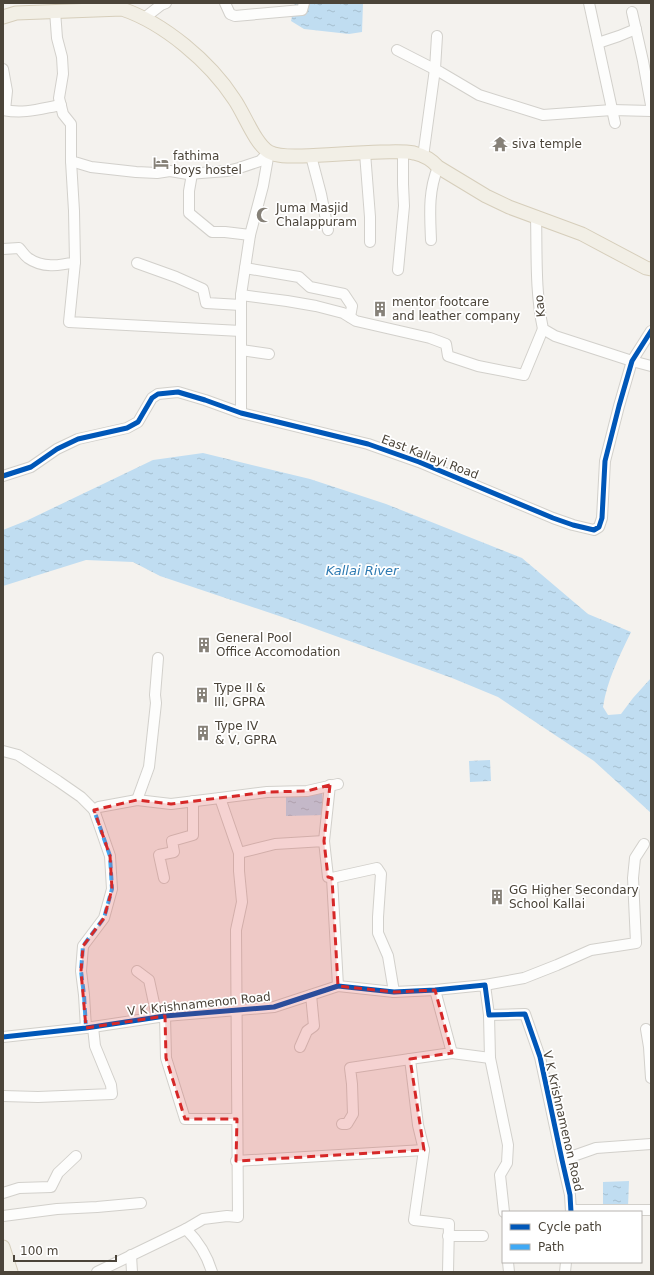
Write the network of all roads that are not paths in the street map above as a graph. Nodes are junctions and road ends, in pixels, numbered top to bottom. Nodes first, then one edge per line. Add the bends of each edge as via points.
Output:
1 (166, 3) edge
2 (225, 3) edge
3 (304, 3) edge
4 (589, 3) edge
5 (120, 6) edge
6 (55, 11) junction
7 (632, 12) dead end
8 (3, 17) edge
9 (144, 19) junction
10 (636, 29) junction
11 (437, 36) dead end
12 (598, 43) junction
13 (397, 50) dead end
14 (3, 69) edge
15 (434, 69) junction
16 (61, 105) junction
17 (651, 105) edge
18 (4, 110) edge
19 (612, 110) junction
20 (651, 111) edge
21 (615, 123) dead end
22 (269, 152) junction
23 (365, 152) junction
24 (403, 152) junction
25 (311, 156) junction
26 (423, 157) junction
27 (71, 161) junction
28 (438, 167) junction
29 (192, 174) junction
30 (536, 216) junction
31 (328, 230) dead end
32 (250, 235) junction
33 (431, 240) dead end
34 (370, 242) dead end
35 (3, 249) edge
36 (75, 262) junction
37 (137, 263) dead end
38 (245, 268) junction
39 (651, 269) edge
40 (398, 270) dead end
41 (241, 300) junction
42 (350, 317) junction
43 (543, 329) junction
44 (241, 331) junction
45 (651, 331) edge
46 (241, 350) junction
47 (269, 354) dead end
48 (632, 361) junction
49 (651, 366) edge
50 (241, 413) junction
51 (3, 476) edge
52 (158, 658) dead end
53 (3, 751) edge
54 (220, 798) junction
55 (137, 800) junction
56 (193, 801) junction
57 (94, 810) junction
58 (324, 841) junction
59 (644, 844) dead end
60 (240, 853) junction
61 (164, 878) dead end
62 (332, 878) junction
63 (137, 971) dead end
64 (485, 985) junction
65 (338, 986) junction
66 (435, 990) junction
67 (394, 992) junction
68 (311, 995) junction
69 (237, 1010) junction
70 (489, 1015) junction
71 (161, 1016) junction
72 (90, 1027) junction
73 (646, 1029) dead end
74 (3, 1037) edge
75 (300, 1048) dead end
76 (452, 1053) junction
77 (490, 1058) junction
78 (410, 1059) junction
79 (650, 1061) edge
80 (651, 1078) edge
81 (3, 1096) edge
82 (237, 1119) junction
83 (342, 1124) dead end
84 (651, 1144) edge
85 (424, 1150) junction
86 (76, 1156) dead end
87 (562, 1160) junction
88 (236, 1161) junction
89 (3, 1193) edge
90 (141, 1203) dead end
91 (651, 1210) edge
92 (504, 1211) edge
93 (571, 1211) edge
94 (3, 1216) edge
95 (186, 1230) junction
96 (448, 1236) junction
97 (483, 1236) dead end
98 (3, 1247) edge
99 (131, 1255) junction
100 (11, 1272) edge
101 (97, 1272) edge
102 (132, 1272) edge
103 (212, 1272) edge
104 (448, 1272) edge

1 - 9 street
2 - 3 street via 230,14 234,16 302,10
4 - 12 street
5 - 6 main road
5 - 9 main road
6 - 8 main road via 16,13
6 - 16 street via 57,38 62,57 63,74 59,98
7 - 10 street
9 - 22 main road via 181,42 210,69 234,98 257,141
10 - 12 street
10 - 17 street
11 - 15 street
12 - 19 street
13 - 15 street
14 - 18 street via 7,91
15 - 19 street via 478,95 543,114
15 - 26 street
16 - 18 street via 30,111
16 - 27 street via 63,114 71,124
19 - 20 street
19 - 21 street
22 - 25 main road via 288,156
22 - 29 street via 260,161 239,168
22 - 32 street
23 - 24 main road
23 - 25 main road
23 - 34 street
24 - 26 main road
24 - 40 street via 404,206
25 - 31 street via 322,194
26 - 28 main road
27 - 29 street via 91,167
27 - 36 street
28 - 30 main road via 486,196
28 - 33 street via 432,181 430,198
29 - 32 street via 189,213 212,232
30 - 39 main road via 582,234
30 - 43 street, Kao via 539,303
32 - 38 street
35 - 36 street via 19,248 28,258 44,265 60,266
36 - 44 street via 69,322
37 - 41 street via 203,289 206,303
38 - 41 street
38 - 42 street via 299,278 310,287 344,294 352,306
41 - 42 street via 316,306
41 - 44 street
42 - 43 street via 356,321 446,344 448,356 478,366 524,375
43 - 48 street, Kao via 555,336
44 - 46 street
45 - 48 street, East Kallayi Road
46 - 47 street
46 - 50 street
48 - 49 street, Kao
48 - 50 street, East Kallayi Road via 606,461 601,523 594,530 553,518 419,462 368,444
50 - 51 street, East Kallayi Road via 178,392 158,394 152,398 138,422 127,428 78,439 31,467
52 - 55 street via 149,767
53 - 57 street via 18,755 81,797
54 - 56 street
54 - 58 street via 267,792 307,791 334,785
54 - 60 street
55 - 56 street via 171,804
55 - 57 street
56 - 61 street via 193,835 172,841 174,852 159,855
57 - 72 street via 110,856 112,889 104,918 83,946 81,971
58 - 60 street via 275,844
58 - 62 street via 328,877
59 - 64 street, V K Krishnamenon Road via 635,858 633,878 636,943 591,950 524,978
60 - 69 street via 242,902 236,930
62 - 65 street
62 - 67 street via 377,868 381,874 378,933 388,956
63 - 71 street via 149,980
64 - 66 street, V K Krishnamenon Road
64 - 70 street
65 - 67 street, V K Krishnamenon Road
65 - 68 street, V K Krishnamenon Road
66 - 67 street, V K Krishnamenon Road
66 - 76 street
68 - 69 street, V K Krishnamenon Road via 274,1006
68 - 75 street via 314,1026 307,1031
69 - 71 street, V K Krishnamenon Road
69 - 82 street
70 - 77 street
70 - 87 street, V K Krishnamenon Road via 525,1014 540,1057
71 - 72 street, V K Krishnamenon Road
71 - 82 street via 166,1058 185,1119
72 - 74 street, V K Krishnamenon Road
72 - 81 street via 112,1094
73 - 79 street
76 - 77 street
76 - 78 street
77 - 92 street via 508,1145 507,1163 500,1176
78 - 83 street via 350,1068 353,1114 347,1124
78 - 85 street via 418,1126
79 - 80 street
82 - 88 street
84 - 87 street via 596,1148
85 - 88 street
85 - 96 street via 414,1220 449,1224
86 - 89 street via 58,1173 51,1187 19,1188
87 - 93 street, V K Krishnamenon Road
88 - 95 street via 238,1218 227,1216 204,1219
90 - 94 street via 57,1208
91 - 93 street
95 - 99 street
95 - 103 street via 196,1239
96 - 97 street
96 - 104 street
98 - 100 main road
99 - 101 street
99 - 102 street

